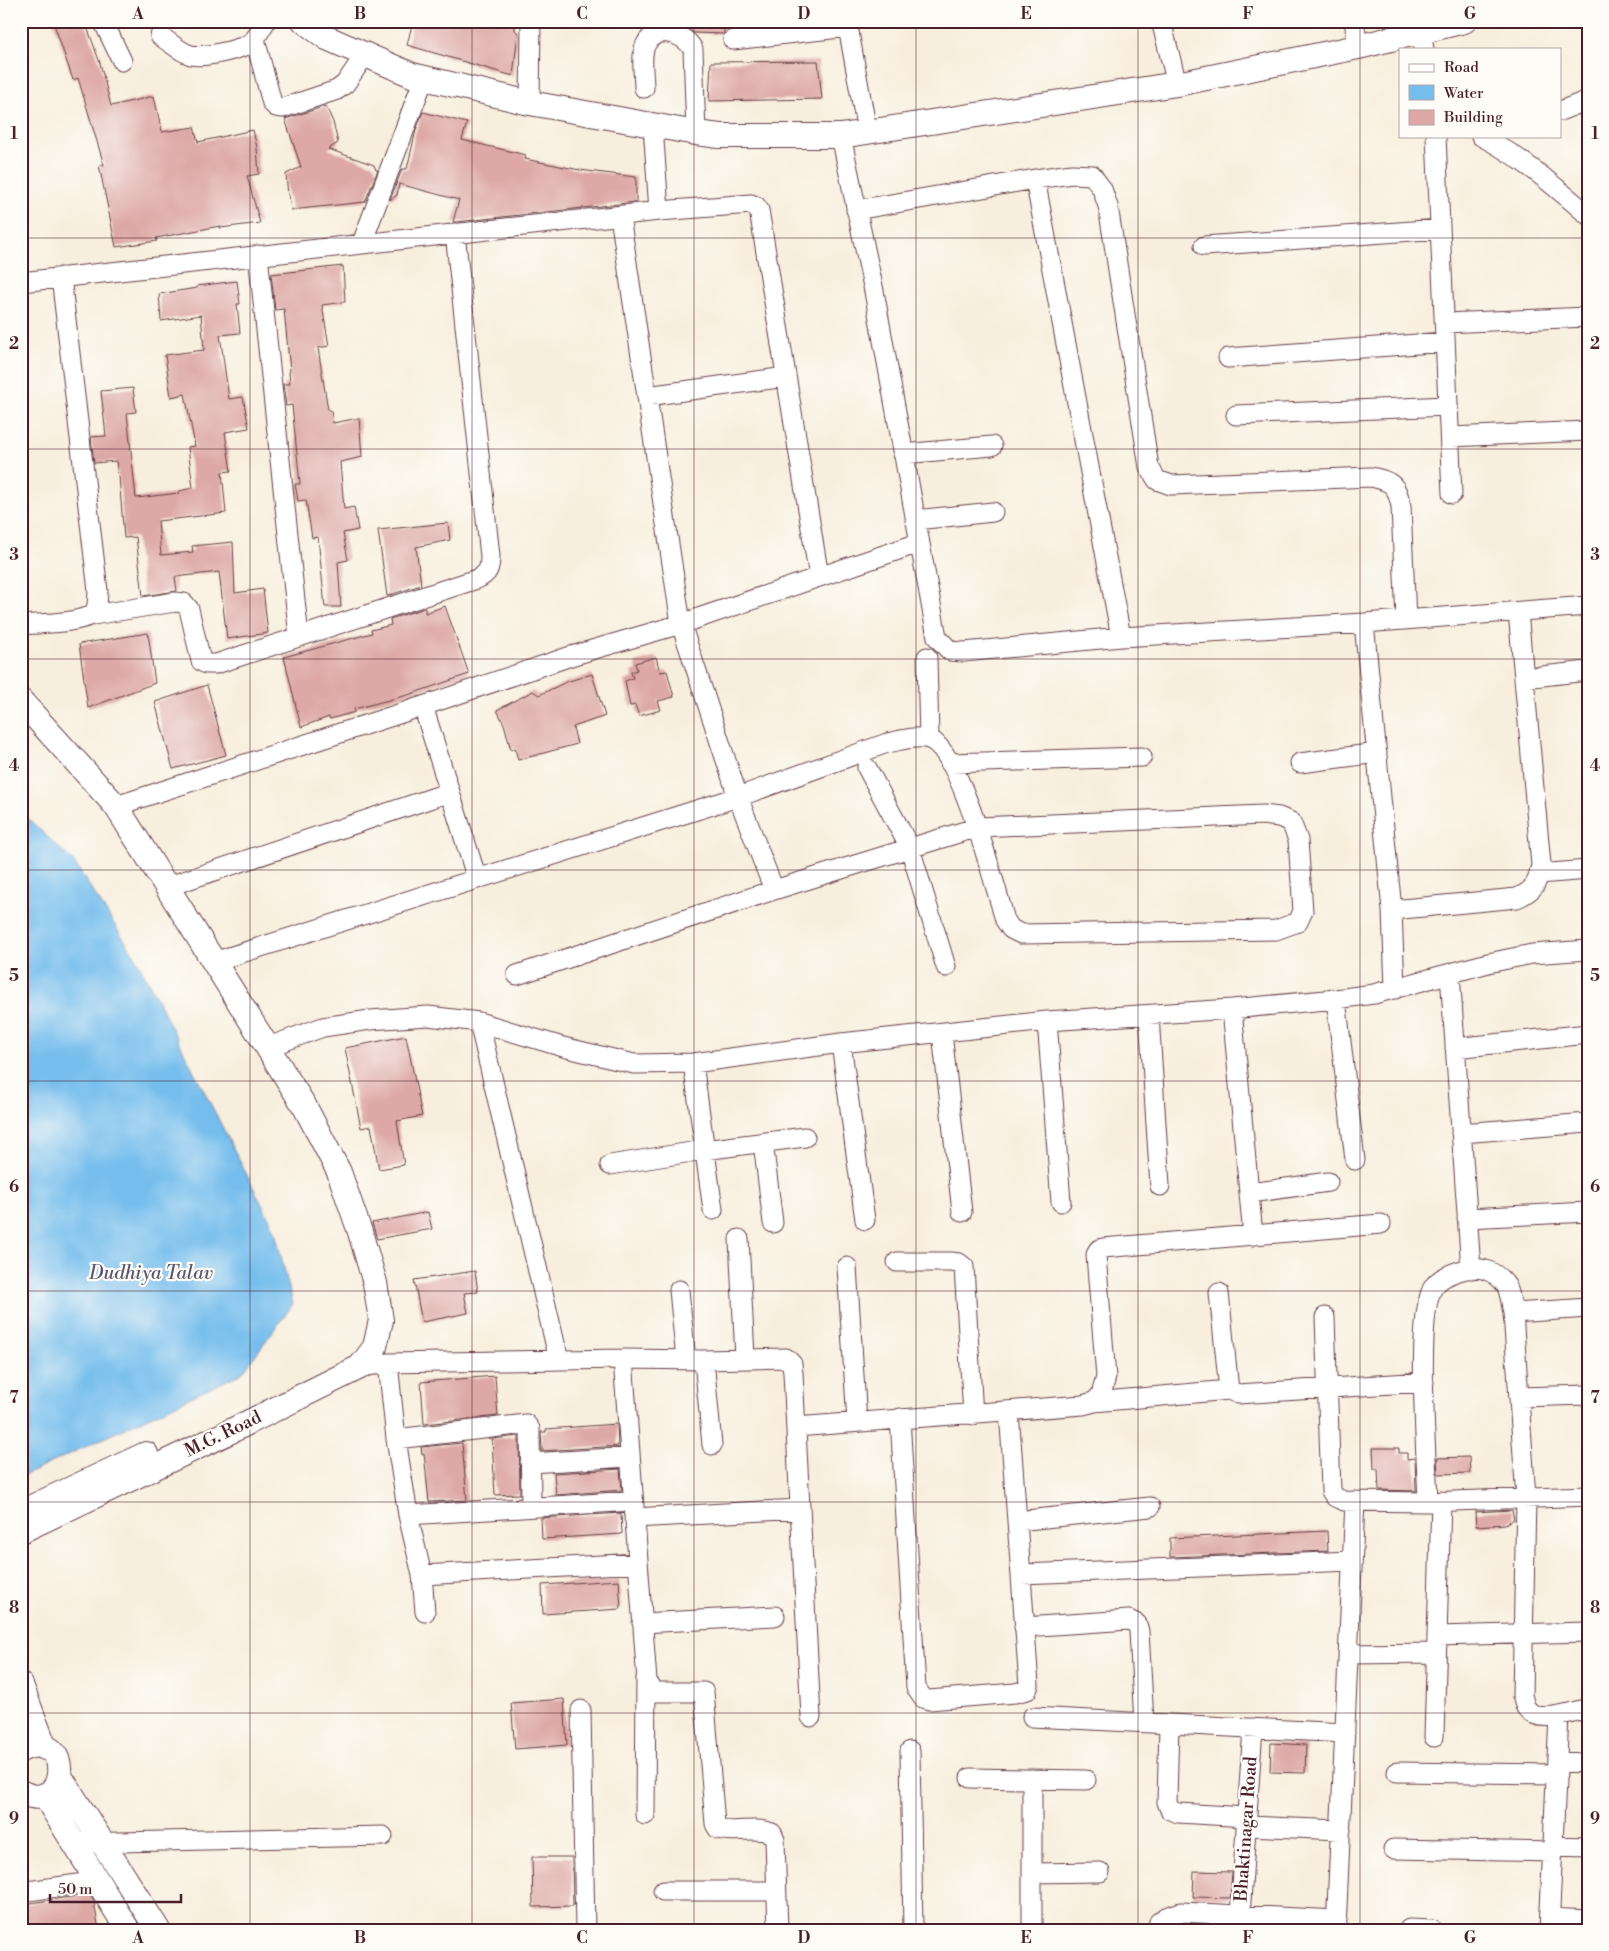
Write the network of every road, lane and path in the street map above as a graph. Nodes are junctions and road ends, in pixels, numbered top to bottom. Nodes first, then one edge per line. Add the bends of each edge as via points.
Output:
1 (103, 21) edge
2 (266, 21) edge
3 (304, 21) edge
4 (531, 21) edge
5 (1161, 21) edge
6 (1354, 21) edge
7 (1464, 21) edge
8 (848, 24) edge
9 (160, 36) dead end
10 (255, 39) junction
11 (733, 40) dead end
12 (1423, 41) edge
13 (1358, 48) junction
14 (365, 54) junction
15 (122, 61) dead end
16 (424, 78) junction
17 (1177, 84) junction
18 (644, 88) dead end
19 (1588, 100) edge
20 (530, 103) junction
21 (1562, 110) edge
22 (653, 126) junction
23 (867, 132) junction
24 (696, 133) junction
25 (841, 136) junction
26 (1436, 138) edge
27 (1485, 138) edge
28 (1035, 180) junction
29 (856, 210) junction
30 (659, 211) junction
31 (620, 216) junction
32 (1588, 216) edge
33 (1440, 229) junction
34 (455, 233) junction
35 (362, 244) junction
36 (1204, 246) dead end
37 (258, 255) junction
38 (60, 278) junction
39 (21, 282) edge
40 (1588, 317) edge
41 (1445, 322) junction
42 (1446, 342) junction
43 (1228, 358) dead end
44 (786, 377) junction
45 (647, 396) junction
46 (1448, 406) junction
47 (1236, 415) dead end
48 (1588, 431) edge
49 (1450, 437) junction
50 (992, 446) dead end
51 (903, 454) junction
52 (1452, 494) dead end
53 (993, 512) dead end
54 (915, 520) junction
55 (919, 543) junction
56 (819, 577) junction
57 (1588, 606) edge
58 (1518, 612) junction
59 (93, 615) junction
60 (1406, 620) junction
61 (1364, 622) junction
62 (681, 624) junction
63 (21, 625) edge
64 (300, 637) junction
65 (1121, 637) junction
66 (927, 657) dead end
67 (1588, 672) edge
68 (1524, 678) junction
69 (21, 701) edge
70 (423, 706) junction
71 (929, 739) junction
72 (1377, 753) junction
73 (1142, 757) dead end
74 (1300, 762) dead end
75 (950, 763) junction
76 (867, 768) dead end
77 (450, 792) junction
78 (738, 797) junction
79 (116, 806) junction
80 (978, 827) junction
81 (910, 848) junction
82 (1588, 870) edge
83 (1539, 874) junction
84 (477, 879) junction
85 (166, 887) junction
86 (774, 890) junction
87 (1392, 910) junction
88 (1588, 950) edge
89 (213, 962) junction
90 (946, 967) dead end
91 (1450, 974) junction
92 (516, 975) dead end
93 (1395, 988) junction
94 (1336, 999) junction
95 (1232, 1009) junction
96 (1150, 1015) junction
97 (1047, 1021) junction
98 (479, 1022) junction
99 (942, 1033) junction
100 (1588, 1034) edge
101 (841, 1042) junction
102 (268, 1047) junction
103 (1455, 1048) junction
104 (693, 1063) junction
105 (1588, 1123) edge
106 (1462, 1133) junction
107 (805, 1137) dead end
108 (763, 1142) junction
109 (704, 1150) junction
110 (1355, 1160) dead end
111 (610, 1164) dead end
112 (1328, 1182) dead end
113 (1160, 1186) dead end
114 (1250, 1193) junction
115 (1061, 1202) dead end
116 (713, 1210) dead end
117 (962, 1212) dead end
118 (1588, 1212) edge
119 (1468, 1218) junction
120 (865, 1220) dead end
121 (773, 1223) dead end
122 (1381, 1224) dead end
123 (1253, 1236) junction
124 (739, 1239) dead end
125 (896, 1262) dead end
126 (847, 1267) dead end
127 (1471, 1269) junction
128 (679, 1290) dead end
129 (1219, 1293) dead end
130 (378, 1302) junction
131 (1588, 1308) edge
132 (1513, 1313) junction
133 (1325, 1318) dead end
134 (745, 1358) junction
135 (623, 1359) junction
136 (559, 1360) junction
137 (695, 1360) junction
138 (388, 1363) junction
139 (360, 1367) junction
140 (1424, 1382) junction
141 (1327, 1388) junction
142 (1229, 1390) junction
143 (1588, 1395) edge
144 (1519, 1397) junction
145 (1094, 1402) junction
146 (1009, 1412) junction
147 (973, 1415) junction
148 (900, 1418) junction
149 (857, 1422) junction
150 (796, 1427) junction
151 (396, 1439) junction
152 (712, 1446) dead end
153 (630, 1458) junction
154 (530, 1464) junction
155 (1588, 1496) edge
156 (1526, 1498) junction
157 (1354, 1502) junction
158 (1434, 1502) junction
159 (531, 1506) junction
160 (1150, 1507) dead end
161 (800, 1509) junction
162 (634, 1510) junction
163 (21, 1512) edge
164 (408, 1515) junction
165 (1017, 1520) junction
166 (21, 1530) edge
167 (1352, 1562) junction
168 (638, 1563) junction
169 (1021, 1574) junction
170 (422, 1575) junction
171 (425, 1612) dead end
172 (775, 1616) dead end
173 (642, 1623) junction
174 (1024, 1627) junction
175 (1588, 1632) edge
176 (1523, 1634) junction
177 (1436, 1644) junction
178 (1348, 1654) junction
179 (646, 1675) junction
180 (21, 1685) edge
181 (1588, 1708) edge
182 (581, 1710) dead end
183 (1559, 1715) junction
184 (811, 1717) dead end
185 (1032, 1717) dead end
186 (1144, 1723) junction
187 (1169, 1724) junction
188 (1253, 1728) junction
189 (1345, 1733) junction
190 (1434, 1737) dead end
191 (45, 1748) junction
192 (21, 1750) edge
193 (910, 1751) dead end
194 (1588, 1763) edge
195 (1557, 1768) junction
196 (1396, 1772) dead end
197 (60, 1776) junction
198 (970, 1778) dead end
199 (1032, 1779) junction
200 (1086, 1780) dead end
201 (32, 1794) edge
202 (645, 1815) dead end
203 (1246, 1821) junction
204 (1341, 1830) junction
205 (383, 1836) dead end
206 (102, 1842) junction
207 (75, 1844) junction
208 (1588, 1846) edge
209 (1393, 1849) dead end
210 (1553, 1849) junction
211 (1100, 1872) dead end
212 (1032, 1873) junction
213 (99, 1881) junction
214 (663, 1891) dead end
215 (776, 1891) junction
216 (21, 1892) edge
217 (1588, 1920) edge
218 (1239, 1923) edge
219 (1550, 1924) edge
220 (1337, 1925) edge
221 (1409, 1929) edge
222 (128, 1930) edge
223 (158, 1930) edge
224 (585, 1930) edge
225 (778, 1930) edge
226 (913, 1930) edge
227 (1032, 1930) edge
228 (1157, 1930) edge
229 (1432, 1930) edge

1 - 15 street
2 - 10 street
3 - 14 main road via 327,38
4 - 20 street
5 - 17 street
6 - 13 street
7 - 12 main road
8 - 11 street
8 - 23 street
9 - 10 street via 183,51 204,56 244,47
10 - 14 street via 272,103 283,108 336,90 345,84
12 - 13 main road
13 - 17 main road
14 - 16 main road
16 - 20 main road
16 - 35 street
17 - 23 main road
18 - 24 street via 643,58 648,40 668,32 688,40 693,49
19 - 21 street
20 - 22 main road
22 - 24 main road
22 - 30 street
23 - 25 main road
24 - 25 main road via 720,136
25 - 29 street
26 - 33 street
27 - 32 street via 1536,171
28 - 29 street
28 - 60 street via 1072,174 1092,176 1102,188 1108,206 1149,467 1157,480 1170,485 1371,477 1388,480 1398,490 1401,506
28 - 65 street
29 - 51 street
30 - 31 street
30 - 44 street via 756,206
31 - 34 street
31 - 45 street
33 - 36 street
33 - 41 street
34 - 35 street
34 - 64 street via 490,567 477,579
35 - 37 street
37 - 38 street
37 - 64 street
38 - 39 street
38 - 59 street via 98,591
40 - 41 street
41 - 42 street
42 - 43 street
42 - 46 street
44 - 45 street
44 - 56 street
45 - 62 street
46 - 47 street
46 - 49 street
48 - 49 street
49 - 52 street
50 - 51 street
51 - 54 street
53 - 54 street
54 - 55 street
55 - 56 street
55 - 65 street via 937,637 950,651
56 - 62 street
57 - 58 street
58 - 60 street
58 - 68 street
59 - 63 street via 69,622
59 - 64 street via 184,603 189,609 198,656 206,664 216,664
60 - 61 street
61 - 65 street
61 - 72 street
62 - 70 street via 571,656
62 - 78 street
66 - 71 street
67 - 68 street
68 - 83 street
69 - 79 main road, M.G. Road
70 - 77 street
70 - 79 street
71 - 75 street via 941,748
71 - 78 street via 887,743
72 - 74 street
72 - 87 street
73 - 75 street
75 - 80 street
76 - 81 street
77 - 84 street
77 - 85 street
78 - 84 street
78 - 86 street
79 - 85 main road, M.G. Road
80 - 80 street via 1004,920 1021,934 1276,930 1298,922 1303,911 1298,840 1291,822 1279,817 1263,815
80 - 81 street
81 - 86 street
81 - 90 street
82 - 83 street
83 - 87 street via 1528,893 1517,898
84 - 89 street
85 - 89 main road, M.G. Road
86 - 92 street
87 - 93 street
88 - 91 street via 1532,954
89 - 102 main road, M.G. Road
91 - 93 street
91 - 103 street
93 - 94 street
94 - 95 street
94 - 110 street
95 - 96 street
95 - 114 street
96 - 97 street
96 - 113 street
97 - 99 street
97 - 115 street
98 - 102 street via 428,1016 370,1020 323,1028
98 - 104 street via 634,1064
98 - 136 street
99 - 101 street
99 - 117 street
100 - 103 street
101 - 104 street
101 - 120 street
102 - 130 main road, M.G. Road via 339,1172 360,1232
103 - 106 street
104 - 109 street
105 - 106 street
106 - 119 street
107 - 108 street
108 - 109 street
108 - 121 street
109 - 111 street
109 - 116 street
112 - 114 street
114 - 123 street
118 - 119 street
119 - 127 street
122 - 123 street
123 - 145 street via 1098,1250 1106,1377 1101,1395
124 - 134 street
125 - 147 street via 951,1262 964,1267
126 - 149 street
127 - 132 street via 1486,1270 1506,1285
127 - 140 street via 1444,1276 1428,1296
128 - 137 street
129 - 142 street
130 - 139 main road, M.G. Road via 381,1320 375,1347
130 - 163 main road via 366,1336 354,1352 333,1367 280,1395
131 - 132 street
132 - 144 street
133 - 141 street
134 - 137 street
134 - 150 street via 786,1358 792,1364
135 - 136 street
135 - 137 street
135 - 153 street
136 - 138 street
137 - 152 street
138 - 139 street
138 - 151 street
139 - 166 main road, M.G. Road
140 - 141 street
140 - 158 street
141 - 142 street via 1238,1394
141 - 157 street via 1331,1491 1335,1497
142 - 145 street
143 - 144 street
144 - 156 street
145 - 146 street via 1065,1408
146 - 147 street
146 - 165 street
147 - 148 street
148 - 149 street
148 - 174 street via 918,1694 929,1700 1027,1690
149 - 150 street
150 - 161 street
151 - 154 street via 526,1424 530,1430
151 - 164 street
153 - 154 street
153 - 162 street
154 - 159 street
155 - 156 street
156 - 158 street
156 - 176 street
157 - 158 street
157 - 167 street
158 - 177 street
159 - 162 street
159 - 164 street
160 - 165 street
161 - 162 street
161 - 184 street
162 - 168 street
164 - 170 street
165 - 169 street
167 - 169 street
167 - 178 street
168 - 170 street
168 - 173 street
169 - 174 street
170 - 171 street
172 - 173 street
173 - 179 street
174 - 186 street via 1129,1620 1136,1624
175 - 176 street
176 - 177 street
176 - 183 street via 1522,1696 1526,1709 1533,1715
177 - 178 street
177 - 190 street
178 - 189 street
179 - 202 street
179 - 215 street via 654,1692 704,1692 715,1824 725,1831 765,1830 772,1833 775,1840
180 - 191 main road
181 - 183 street
182 - 224 street
183 - 195 street
185 - 186 street
186 - 187 street
187 - 188 street
187 - 203 street via 1166,1802 1170,1810 1178,1814
188 - 189 street
188 - 203 street, Bhaktinagar Road
189 - 204 street
191 - 192 main road via 37,1746
191 - 197 main road via 58,1759
193 - 226 street
194 - 195 street
195 - 196 street
195 - 210 street
197 - 201 main road via 51,1791
197 - 206 main road
198 - 199 street
199 - 200 street
199 - 212 street
201 - 207 main road
203 - 204 street
203 - 218 street, Bhaktinagar Road
204 - 220 street
205 - 206 street
206 - 207 street
206 - 223 main road
207 - 213 main road
208 - 210 street
209 - 210 street
210 - 219 street
211 - 212 street
212 - 227 street
213 - 216 street
213 - 222 main road
214 - 215 street
215 - 225 street
217 - 219 street
218 - 220 street
218 - 228 street via 1181,1912 1159,1922
221 - 229 street

